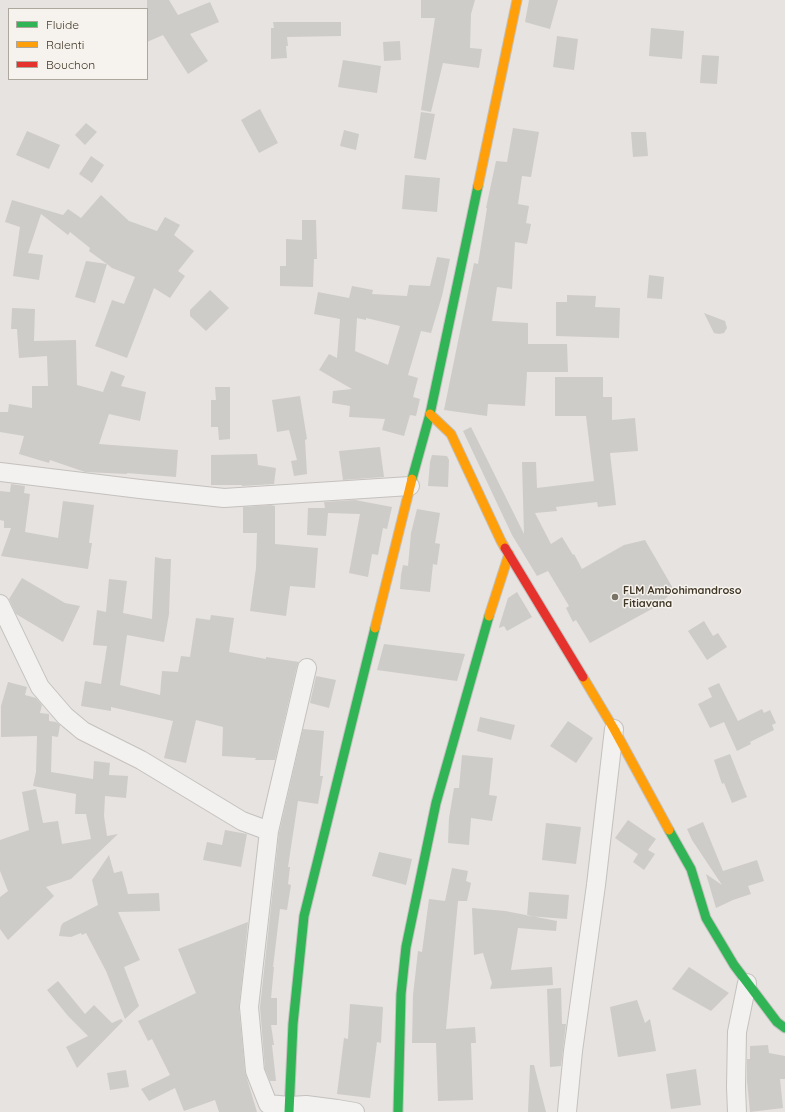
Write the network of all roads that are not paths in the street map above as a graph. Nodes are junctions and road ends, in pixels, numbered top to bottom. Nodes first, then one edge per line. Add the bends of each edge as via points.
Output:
1 (517, 0) edge
2 (430, 414) junction
3 (0, 472) edge
4 (410, 486) junction
5 (508, 554) junction
6 (0, 604) edge
7 (307, 668) dead end
8 (614, 729) junction
9 (268, 831) junction
10 (747, 983) junction
11 (785, 1028) edge
12 (289, 1109) edge
13 (355, 1112) edge
14 (398, 1112) edge
15 (568, 1112) edge
16 (737, 1112) edge

1 - 2 street
2 - 4 street
2 - 5 street via 451,434
3 - 4 street via 224,498
4 - 12 street via 304,916 293,1024
5 - 8 street
5 - 14 street via 444,770 406,947 401,994
6 - 9 street via 40,687 82,731 141,760 242,821
7 - 9 street
8 - 10 street via 691,868 706,918
8 - 15 street via 573,1051
9 - 12 street via 249,1007 255,1071 265,1098 268,1104
10 - 11 street via 777,1022
10 - 16 street via 738,1032
12 - 13 street via 306,1105

